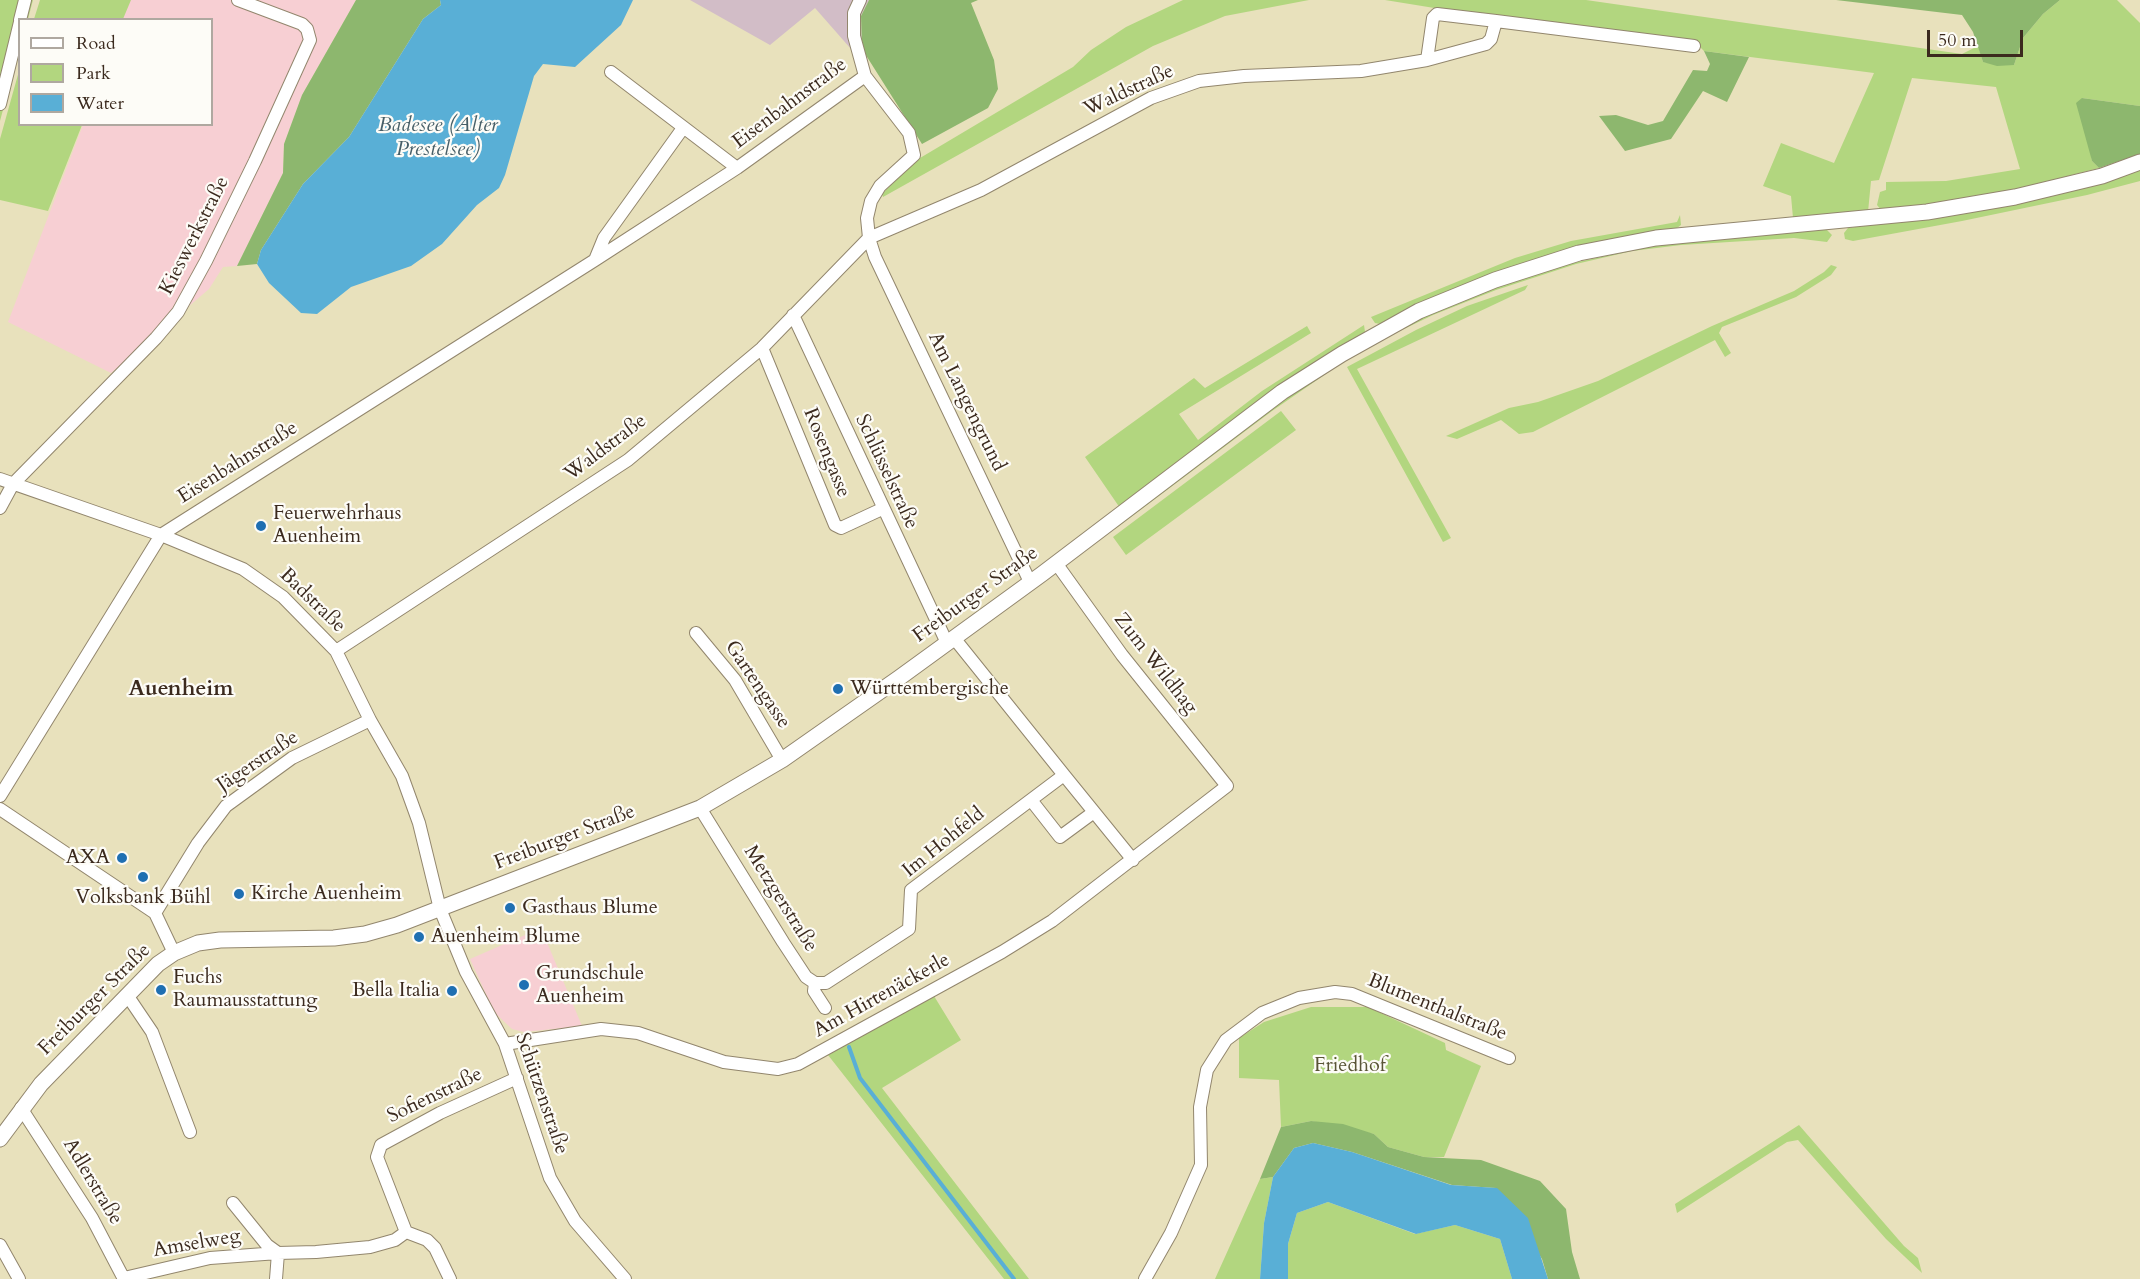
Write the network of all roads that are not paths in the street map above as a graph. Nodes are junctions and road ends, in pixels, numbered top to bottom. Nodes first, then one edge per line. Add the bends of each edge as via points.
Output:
1 (25, 0) edge
2 (238, 0) edge
3 (860, 0) edge
4 (21, 18) edge
5 (1496, 21) junction
6 (18, 29) edge
7 (1694, 46) dead end
8 (1427, 60) junction
9 (611, 72) dead end
10 (865, 76) junction
11 (0, 104) edge
12 (683, 128) junction
13 (2140, 162) edge
14 (736, 168) junction
15 (869, 238) junction
16 (595, 260) junction
17 (793, 315) junction
18 (762, 348) junction
19 (0, 479) edge
20 (13, 484) junction
21 (0, 508) edge
22 (882, 509) junction
23 (161, 535) junction
24 (1056, 563) junction
25 (1030, 582) junction
26 (696, 633) dead end
27 (950, 641) junction
28 (336, 651) junction
29 (370, 720) junction
30 (782, 760) junction
31 (1064, 775) junction
32 (1227, 786) joint
33 (0, 796) edge
34 (1031, 800) junction
35 (700, 808) junction
36 (0, 809) edge
37 (1094, 812) junction
38 (1133, 860) junction
39 (441, 909) junction
40 (155, 913) junction
41 (174, 953) junction
42 (815, 983) junction
43 (127, 995) junction
44 (825, 1008) dead end
45 (505, 1044) junction
46 (1509, 1058) dead end
47 (517, 1078) junction
48 (21, 1108) junction
49 (190, 1132) dead end
50 (0, 1139) edge
51 (233, 1203) dead end
52 (406, 1232) junction
53 (0, 1245) edge
54 (278, 1253) junction
55 (19, 1279) edge
56 (124, 1279) edge
57 (276, 1279) edge
58 (450, 1279) edge
59 (625, 1279) edge
60 (1145, 1279) edge

1 - 4 street
2 - 20 street, Kieswerkstraße via 302,24 310,40 255,161 178,312
3 - 10 street, Eisenbahnstraße via 854,13 854,36
5 - 7 street
5 - 8 street, Waldstraße via 1486,44
5 - 8 street via 1437,14 1433,18
6 - 11 street
8 - 15 street, Waldstraße via 1330,74 1199,81 1176,88 1120,113 981,190
9 - 12 street, Eisenbahnstraße
10 - 14 street, Eisenbahnstraße
10 - 15 street via 909,134 914,155 880,186 871,201 867,218
12 - 14 street, Eisenbahnstraße
12 - 16 street via 604,238
13 - 24 street, Freiburger Straße via 2102,176 2015,197 1926,212 1656,238 1579,253 1494,280 1419,311 1282,392
14 - 16 street, Eisenbahnstraße
15 - 17 street, Waldstraße
15 - 25 street, Am Langengrund
16 - 23 street, Eisenbahnstraße
17 - 18 street, Waldstraße
17 - 22 street, Schlüsselstraße
18 - 22 street, Rosengasse via 835,525 842,528
18 - 28 street, Waldstraße via 613,471
19 - 20 street, Badstraße
20 - 21 street
20 - 23 street, Badstraße
22 - 27 street, Schlüsselstraße
23 - 28 street, Badstraße via 223,559 265,583 308,620
23 - 33 street, Eisenbahnstraße
24 - 25 street, Freiburger Straße
24 - 32 street, Zum Wildhag via 1122,655
25 - 27 street, Freiburger Straße
26 - 30 street, Gartengasse via 735,680
27 - 30 street, Freiburger Straße
27 - 31 street
28 - 29 street, Badstraße
29 - 39 street, Badstraße via 402,776 419,823
29 - 40 street, Jägerstraße via 292,758 226,806
30 - 35 street, Freiburger Straße
31 - 34 street, Im Hohfeld
31 - 37 street
32 - 38 street, Am Hirtenäckerle
34 - 37 street via 1060,837
34 - 42 street, Im Hohfeld via 911,890 909,930 826,983
35 - 39 street, Freiburger Straße
35 - 42 street, Metzgerstraße via 806,977
36 - 40 street
37 - 38 street
38 - 45 street, Am Hirtenäckerle via 1052,921 1002,952 798,1064 778,1069 724,1062 638,1033 600,1029
39 - 41 street, Freiburger Straße via 358,935 220,940 198,943
39 - 45 street, Schützenstraße via 466,972
40 - 41 street
41 - 43 street, Freiburger Straße
42 - 44 street, Metzgerstraße via 814,991
43 - 48 street, Freiburger Straße
43 - 49 street via 152,1032
45 - 47 street, Schützenstraße
46 - 60 street, Blumenthalstraße via 1352,994 1335,992 1307,997 1262,1013 1226,1040 1207,1070 1200,1107 1201,1165 1171,1233
47 - 52 street, Sofienstraße via 381,1145 377,1157
47 - 59 street, Schützenstraße via 550,1178 575,1221
48 - 50 street, Freiburger Straße
48 - 56 street, Adlerstraße via 92,1218
51 - 54 street
52 - 54 street via 395,1240 370,1247
52 - 58 street via 435,1248
53 - 55 street
54 - 56 street, Amselweg via 210,1258
54 - 57 street

